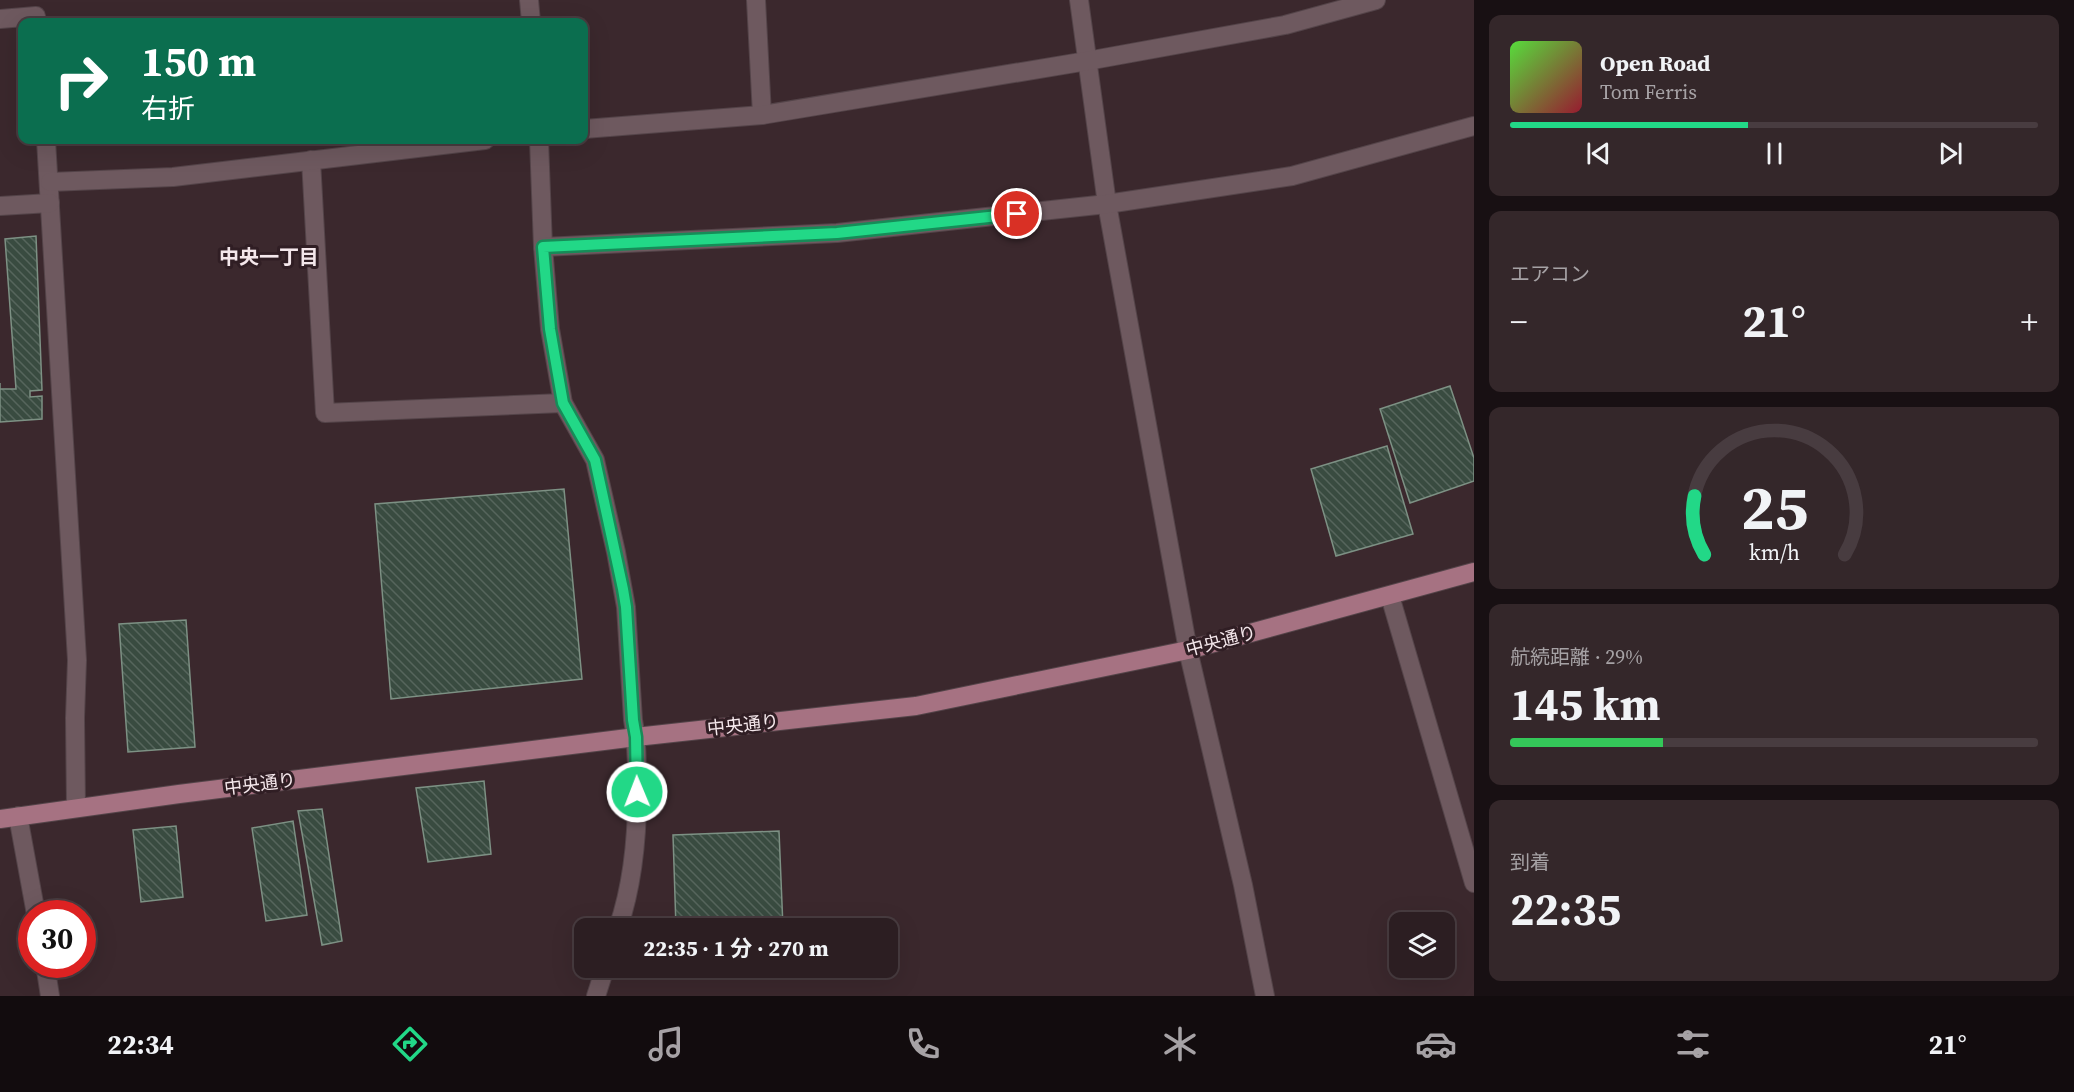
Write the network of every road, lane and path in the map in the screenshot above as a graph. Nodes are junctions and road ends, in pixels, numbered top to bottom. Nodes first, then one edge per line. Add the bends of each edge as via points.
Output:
1 (529, 0) edge
2 (756, 0) edge
3 (1079, 0) edge
4 (1376, 0) edge
5 (36, 13) edge
6 (531, 18) edge
7 (0, 19) edge
8 (1087, 61) junction
9 (762, 115) junction
10 (1474, 126) edge
11 (588, 129) edge
12 (46, 144) edge
13 (450, 144) edge
14 (539, 144) edge
15 (312, 160) junction
16 (50, 182) junction
17 (50, 203) junction
18 (1107, 204) junction
19 (0, 206) edge
20 (543, 247) junction
21 (563, 403) junction
22 (1474, 572) edge
23 (1390, 596) junction
24 (1188, 650) junction
25 (636, 737) junction
26 (76, 808) junction
27 (9, 818) edge
28 (1474, 883) edge
29 (32, 900) edge
30 (620, 918) edge
31 (47, 978) edge
32 (602, 978) edge
33 (50, 996) edge
34 (596, 996) edge
35 (1265, 996) edge

1 - 6 street
2 - 9 street
3 - 8 street
4 - 8 street via 1285,25
5 - 7 street
8 - 9 street
8 - 18 street
9 - 11 street
10 - 18 street via 1292,176
12 - 16 street
13 - 15 street
14 - 20 street
15 - 16 street via 173,177
15 - 21 street via 325,413
16 - 17 street
17 - 19 street
17 - 26 street via 77,660
18 - 20 street via 837,233
18 - 24 street
20 - 21 street via 550,329
21 - 25 street via 595,460 616,552 626,607
22 - 23 main road, 中央通り
23 - 24 main road, 中央通り
23 - 28 street
24 - 25 main road, 中央通り via 916,706
24 - 35 street
25 - 26 main road, 中央通り
25 - 30 street via 634,862
26 - 27 main road, 中央通り
27 - 29 street
31 - 33 street
32 - 34 street

